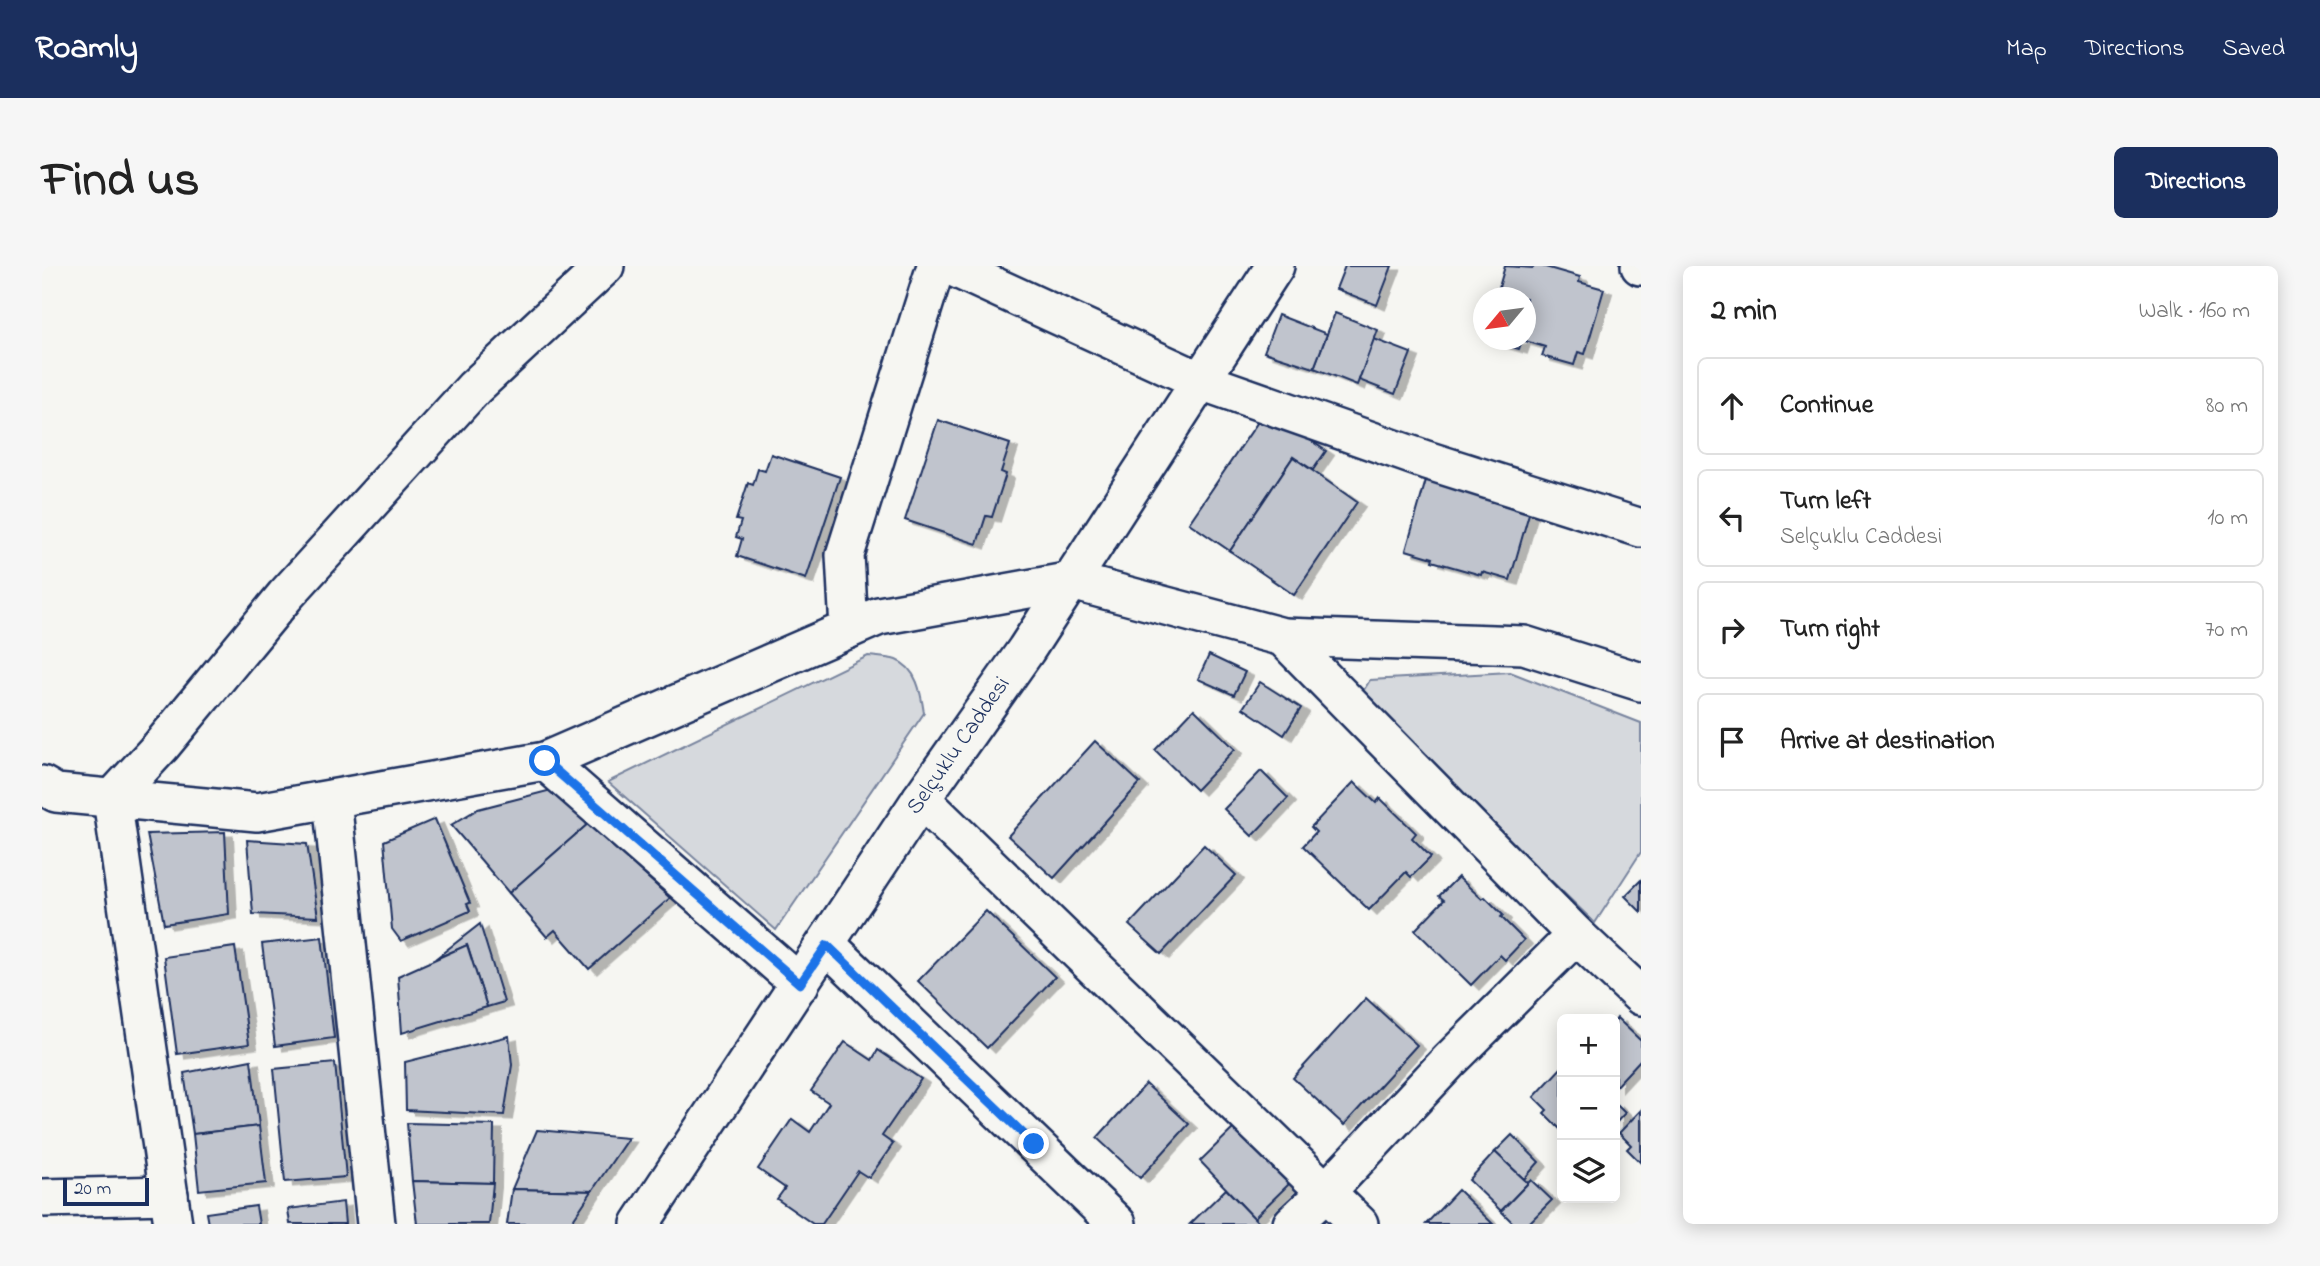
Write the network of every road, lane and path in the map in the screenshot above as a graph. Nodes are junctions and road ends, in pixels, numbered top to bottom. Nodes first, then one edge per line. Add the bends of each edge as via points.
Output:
1 (605, 266) edge
2 (936, 266) edge
3 (950, 266) edge
4 (1275, 266) edge
5 (1201, 381) junction
6 (1641, 528) edge
7 (1072, 581) junction
8 (849, 629) junction
9 (1283, 637) junction
10 (1641, 682) edge
11 (545, 761) junction
12 (42, 785) edge
13 (112, 799) junction
14 (332, 799) junction
15 (921, 799) junction
16 (1576, 935) junction
17 (827, 945) junction
18 (800, 984) junction
19 (1641, 996) edge
20 (1325, 1194) junction
21 (42, 1198) edge
22 (171, 1210) edge
23 (376, 1224) edge
24 (640, 1224) edge
25 (1117, 1224) edge
26 (1292, 1224) edge
27 (1359, 1224) edge

1 - 13 street via 474,388 285,596 161,747
2 - 8 street via 845,555
3 - 5 street
4 - 5 street, Selçuklu Caddesi
5 - 6 street via 1426,460
5 - 7 street, Selçuklu Caddesi
7 - 8 street via 879,616
7 - 9 street
7 - 15 street, Selçuklu Caddesi
8 - 11 street
9 - 10 street via 1524,645
9 - 16 street
11 - 14 street
11 - 18 street
12 - 13 street via 56,793
13 - 14 street via 257,812
13 - 22 street
14 - 23 street
15 - 17 street, Selçuklu Caddesi
15 - 20 street
16 - 19 street
16 - 20 street via 1449,1060
17 - 18 street, Selçuklu Caddesi
17 - 25 street
18 - 24 street, Selçuklu Caddesi
20 - 26 street
20 - 27 street
21 - 22 street

